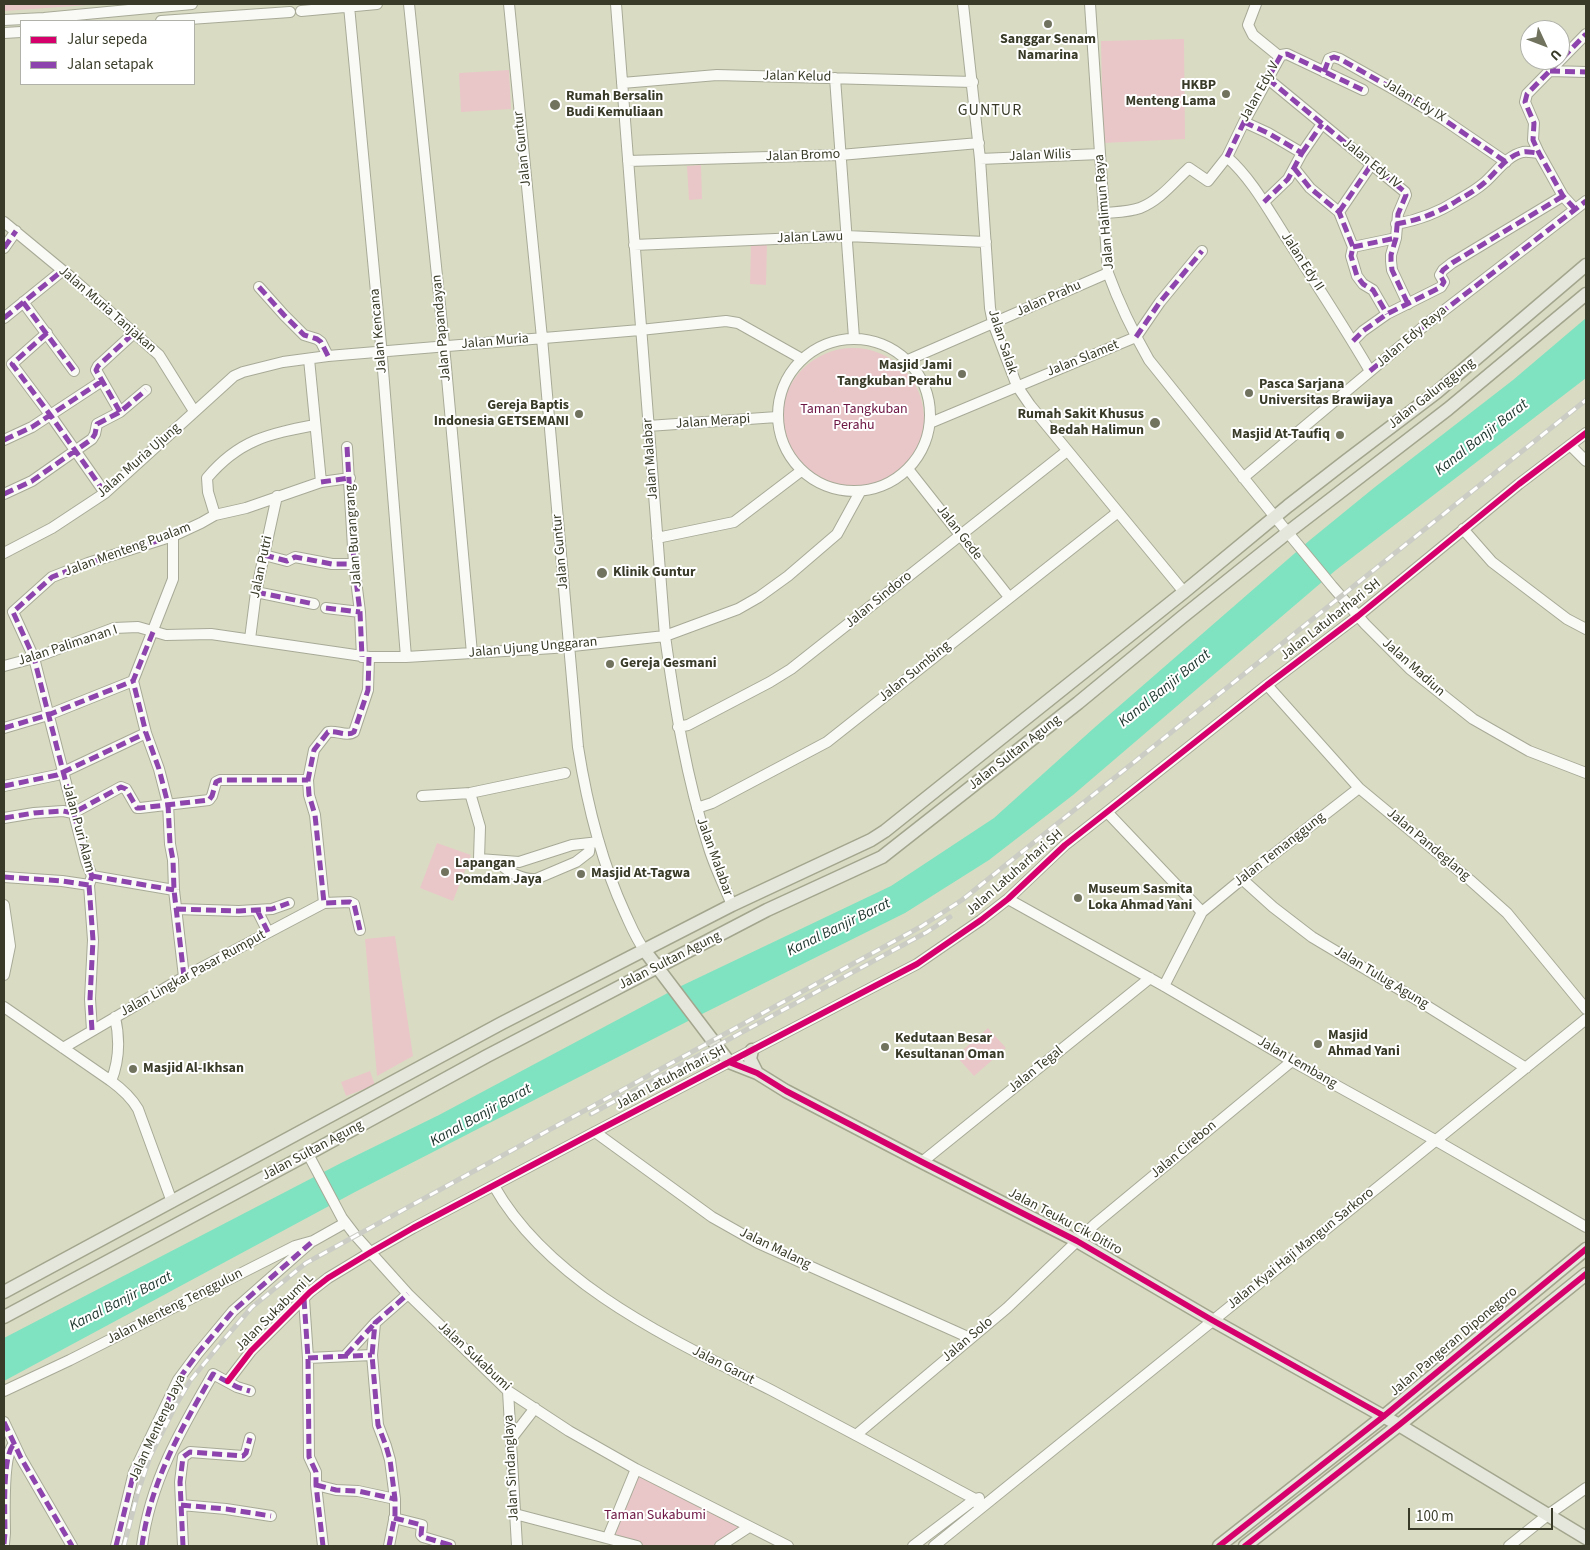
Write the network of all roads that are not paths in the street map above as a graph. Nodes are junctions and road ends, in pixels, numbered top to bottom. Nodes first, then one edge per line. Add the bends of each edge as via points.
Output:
1 (192, 4) edge
2 (377, 4) edge
3 (409, 4) edge
4 (509, 4) edge
5 (616, 4) edge
6 (963, 4) edge
7 (1090, 4) edge
8 (1256, 4) edge
9 (349, 6) junction
10 (301, 11) dead end
11 (290, 12) dead end
12 (4, 20) edge
13 (175, 20) edge
14 (20, 32) edge
15 (4, 33) edge
16 (1586, 34) edge
17 (1280, 57) junction
18 (1550, 71) junction
19 (1324, 72) junction
20 (1586, 72) edge
21 (835, 78) junction
22 (1268, 79) junction
23 (973, 82) junction
24 (627, 83) junction
25 (1362, 90) dead end
26 (1244, 122) junction
27 (1322, 124) junction
28 (979, 144) junction
29 (1302, 153) junction
30 (1100, 154) junction
31 (1539, 154) junction
32 (840, 155) junction
33 (1227, 157) junction
34 (980, 159) junction
35 (628, 161) junction
36 (1506, 162) junction
37 (1370, 165) junction
38 (1294, 168) junction
39 (1563, 196) junction
40 (1586, 201) edge
41 (1264, 202) junction
42 (1574, 210) junction
43 (1339, 212) junction
44 (1104, 213) junction
45 (4, 222) edge
46 (1396, 224) junction
47 (16, 232) junction
48 (846, 236) junction
49 (1396, 238) junction
50 (986, 242) junction
51 (634, 245) junction
52 (1353, 246) junction
53 (4, 248) edge
54 (1202, 252) dead end
55 (1586, 265) edge
56 (62, 271) junction
57 (1108, 273) junction
58 (260, 287) dead end
59 (1586, 294) edge
60 (23, 302) junction
61 (1408, 304) junction
62 (1386, 314) junction
63 (4, 318) edge
64 (993, 323) junction
65 (640, 330) junction
66 (47, 333) junction
67 (134, 333) junction
68 (1136, 337) junction
69 (542, 338) junction
70 (854, 338) junction
71 (1500, 339) junction
72 (1353, 341) junction
73 (444, 347) junction
74 (381, 351) junction
75 (1513, 354) junction
76 (328, 356) junction
77 (309, 359) junction
78 (802, 359) junction
79 (908, 360) junction
80 (74, 371) dead end
81 (1370, 371) junction
82 (102, 381) junction
83 (1017, 386) junction
84 (146, 390) dead end
85 (194, 411) junction
86 (120, 412) junction
87 (51, 416) junction
88 (777, 417) junction
89 (930, 423) junction
90 (315, 425) junction
91 (648, 426) junction
92 (1586, 433) edge
93 (4, 440) edge
94 (1570, 445) junction
95 (348, 447) dead end
96 (75, 451) junction
97 (1067, 451) junction
98 (1586, 460) edge
99 (908, 469) junction
100 (801, 472) junction
101 (350, 478) junction
102 (1243, 478) junction
103 (321, 482) junction
104 (860, 492) junction
105 (105, 493) junction
106 (4, 494) edge
107 (277, 496) junction
108 (1118, 512) junction
109 (215, 515) junction
110 (1275, 517) junction
111 (1463, 529) junction
112 (960, 535) junction
113 (1290, 535) junction
114 (173, 536) junction
115 (657, 538) junction
116 (4, 553) edge
117 (264, 555) junction
118 (354, 564) junction
119 (256, 592) junction
120 (1184, 592) junction
121 (1009, 597) junction
122 (314, 604) dead end
123 (326, 608) dead end
124 (1164, 609) junction
125 (360, 612) junction
126 (8, 614) edge
127 (1358, 616) junction
128 (1175, 623) junction
129 (1586, 629) edge
130 (152, 632) junction
131 (664, 636) junction
132 (250, 639) junction
133 (568, 646) junction
134 (472, 653) junction
135 (366, 657) junction
136 (406, 657) junction
137 (34, 658) junction
138 (4, 666) edge
139 (133, 682) junction
140 (1267, 685) junction
141 (48, 715) junction
142 (678, 727) junction
143 (4, 728) edge
144 (146, 733) junction
145 (62, 772) junction
146 (565, 773) dead end
147 (1586, 773) edge
148 (308, 780) junction
149 (4, 786) edge
150 (1359, 788) junction
151 (470, 793) junction
152 (422, 796) dead end
153 (168, 804) junction
154 (697, 808) junction
155 (1107, 812) junction
156 (73, 813) junction
157 (4, 818) edge
158 (595, 842) junction
159 (500, 861) junction
160 (4, 878) edge
161 (1242, 879) junction
162 (91, 881) junction
163 (174, 890) junction
164 (760, 893) junction
165 (1008, 899) junction
166 (289, 902) dead end
167 (324, 903) junction
168 (4, 905) edge
169 (732, 905) junction
170 (176, 909) junction
171 (257, 910) junction
172 (767, 910) junction
173 (1202, 912) junction
174 (360, 930) dead end
175 (268, 932) junction
176 (645, 951) junction
177 (657, 968) junction
178 (4, 975) edge
179 (184, 977) junction
180 (1150, 978) junction
181 (1164, 986) junction
182 (4, 1007) edge
183 (1586, 1009) edge
184 (115, 1017) junction
185 (1586, 1019) edge
186 (92, 1030) junction
187 (477, 1037) junction
188 (63, 1048) junction
189 (752, 1050) junction
190 (487, 1056) junction
191 (1292, 1061) junction
192 (729, 1062) junction
193 (1526, 1068) junction
194 (757, 1073) junction
195 (111, 1081) junction
196 (595, 1132) junction
197 (1435, 1140) junction
198 (308, 1154) junction
199 (922, 1162) junction
200 (494, 1186) junction
201 (172, 1202) junction
202 (344, 1221) junction
203 (1586, 1227) edge
204 (313, 1241) junction
205 (1077, 1241) junction
206 (1586, 1249) edge
207 (371, 1252) junction
208 (1586, 1274) edge
209 (4, 1292) edge
210 (408, 1294) junction
211 (304, 1299) junction
212 (4, 1317) edge
213 (1212, 1320) junction
214 (375, 1324) junction
215 (970, 1338) junction
216 (346, 1355) junction
217 (372, 1355) junction
218 (308, 1358) junction
219 (228, 1381) junction
220 (4, 1391) edge
221 (250, 1391) dead end
222 (508, 1391) junction
223 (535, 1408) junction
224 (1384, 1416) junction
225 (186, 1420) junction
226 (4, 1422) edge
227 (1399, 1425) junction
228 (856, 1435) junction
229 (250, 1438) dead end
230 (511, 1439) junction
231 (14, 1444) junction
232 (183, 1458) junction
233 (636, 1469) junction
234 (316, 1485) junction
235 (1586, 1488) edge
236 (4, 1493) edge
237 (395, 1499) junction
238 (977, 1503) junction
239 (181, 1505) junction
240 (515, 1514) junction
241 (1549, 1514) junction
242 (271, 1516) dead end
243 (394, 1518) junction
244 (749, 1527) junction
245 (608, 1538) junction
246 (922, 1538) junction
247 (1586, 1538) edge
248 (4, 1544) edge
249 (72, 1546) edge
250 (116, 1546) edge
251 (142, 1546) edge
252 (183, 1546) edge
253 (323, 1546) edge
254 (389, 1546) edge
255 (450, 1546) edge
256 (516, 1546) edge
257 (637, 1546) edge
258 (720, 1546) edge
259 (788, 1546) edge
260 (912, 1546) edge
261 (930, 1546) edge
262 (934, 1546) edge
263 (1219, 1546) edge
264 (1245, 1546) edge
265 (1509, 1546) edge

1 - 12 street
2 - 9 street
3 - 73 street, Jalan Papandayan
4 - 69 street, Jalan Guntur
5 - 24 street, Jalan Malabar
6 - 23 street, Jalan Salak
7 - 30 street, Jalan Halimun Raya
8 - 17 street via 1248,25 1253,35
9 - 10 street
9 - 74 street, Jalan Kencana
11 - 13 street
14 - 15 street
16 - 18 street
17 - 19 street, Jalan Edy V via 1287,54
17 - 22 street, Jalan Edy V
18 - 20 street
18 - 31 street via 1527,94 1525,102 1534,123 1533,140
19 - 25 street, Jalan Edy V
19 - 36 street, Jalan Edy IX via 1329,59 1340,59 1443,119
21 - 23 street, Jalan Kelud
21 - 24 street, Jalan Kelud via 717,75
21 - 32 street
22 - 26 street, Jalan Edy V
22 - 27 street, Jalan Edy IV
23 - 28 street, Jalan Salak
24 - 35 street, Jalan Malabar
26 - 29 street
26 - 33 street, Jalan Edy V
27 - 29 street
27 - 37 street, Jalan Edy IV
28 - 32 street, Jalan Bromo
28 - 34 street, Jalan Salak
29 - 38 street
30 - 34 street, Jalan Wilis
30 - 44 street, Jalan Halimun Raya
31 - 36 street via 1524,152
31 - 39 street
32 - 35 street, Jalan Bromo
32 - 48 street
33 - 41 street, Jalan Edy II
33 - 44 street, Jalan Edy V via 1208,180 1189,168 1148,204
34 - 50 street, Jalan Salak
35 - 51 street, Jalan Malabar
36 - 46 street via 1483,184 1443,209 1417,220
37 - 43 street
37 - 46 street, Jalan Edy IV via 1405,192
38 - 41 street
38 - 43 street via 1310,188
39 - 42 street
39 - 61 street via 1452,263 1441,272 1443,285
40 - 42 street, Jalan Edy Raya
41 - 72 street, Jalan Edy II
42 - 81 street, Jalan Edy Raya
43 - 52 street
44 - 57 street, Jalan Halimun Raya
45 - 47 street, Jalan Muria Tanjakan
46 - 49 street, Jalan Edy IV
47 - 53 street
47 - 56 street, Jalan Muria Tanjakan
48 - 50 street, Jalan Lawu
48 - 51 street, Jalan Lawu
48 - 70 street
49 - 52 street
49 - 61 street, Jalan Edy IV via 1391,255 1392,270
50 - 64 street, Jalan Salak
51 - 65 street, Jalan Malabar
52 - 62 street via 1350,256 1357,276 1373,290
54 - 68 street, Jalan Slamet via 1160,302
55 - 71 main road, Jalan Galunggung
56 - 60 street
56 - 67 street, Jalan Muria Tanjakan
57 - 64 street, Jalan Prahu
57 - 68 street, Jalan Halimun Raya
58 - 76 street via 304,335 321,342
59 - 75 main road, Jalan Galunggung
60 - 63 street
60 - 66 street
61 - 62 street
62 - 72 street
64 - 79 street, Jalan Prahu
64 - 83 street, Jalan Salak
65 - 69 street, Jalan Muria
65 - 78 street, Jalan Muria via 732,321
65 - 91 street, Jalan Malabar
66 - 80 street
66 - 87 street via 12,364
67 - 82 street via 97,368
67 - 85 street, Jalan Muria Tanjakan via 159,355
68 - 83 street, Jalan Slamet
68 - 102 street, Jalan Halimun Raya via 1149,360
69 - 73 street, Jalan Muria
69 - 133 street, Jalan Guntur
70 - 78 street via 825,345
70 - 79 street via 885,345
71 - 75 main road
71 - 110 main road, Jalan Galunggung
72 - 81 street, Jalan Edy II
73 - 74 street, Jalan Muria
73 - 134 street, Jalan Papandayan
74 - 76 street, Jalan Muria
74 - 136 street, Jalan Kencana
75 - 113 main road, Jalan Galunggung
76 - 77 street, Jalan Muria
77 - 85 street, Jalan Muria via 283,362 234,376
77 - 90 street
78 - 88 street via 784,384
79 - 89 street via 926,389
81 - 102 street, Jalan Edy Raya
82 - 86 street
82 - 87 street
83 - 89 street, Jalan Slamet
83 - 97 street, Jalan Salak
84 - 86 street
85 - 105 street, Jalan Muria Ujung
86 - 96 street via 97,424 94,437
87 - 93 street
87 - 96 street
88 - 91 street, Jalan Merapi
88 - 100 street via 783,446
89 - 99 street via 923,448
90 - 103 street
90 - 109 street via 260,438 226,458 207,478
91 - 115 street, Jalan Malabar
92 - 94 street, Jalan Latuharhari SH
94 - 98 street
94 - 111 street, Jalan Latuharhari SH
95 - 101 street
96 - 105 street
96 - 106 street via 32,481
97 - 108 street, Jalan Salak
97 - 112 street, Jalan Sindoro
99 - 104 street via 886,485
99 - 112 street, Jalan Gede
100 - 104 street via 834,490
100 - 115 street via 734,522
101 - 103 street, Jalan Burangrang
101 - 118 street, Jalan Burangrang
102 - 110 street, Jalan Halimun Raya
103 - 107 street
104 - 131 street, Jalan Ujung Unggaran via 836,534 788,576 738,609
105 - 116 street, Jalan Muria Ujung via 52,528
107 - 109 street
107 - 117 street, Jalan Putri
108 - 120 street, Jalan Salak
108 - 121 street, Jalan Sumbing
109 - 114 street, Jalan Menteng Pualam
110 - 113 street, Jalan Madiun
110 - 120 main road, Jalan Sultan Agung
111 - 127 street, Jalan Latuharhari SH
111 - 129 street via 1492,562
112 - 121 street, Jalan Gede
112 - 142 street, Jalan Sindoro via 791,668 770,682
113 - 127 street, Jalan Madiun
113 - 128 main road, Jalan Sultan Agung
114 - 126 street, Jalan Menteng Pualam via 52,577
114 - 130 street via 173,580
115 - 131 street, Jalan Malabar
117 - 118 street via 287,561 295,557 332,564
117 - 119 street, Jalan Putri
118 - 125 street, Jalan Burangrang
119 - 122 street
119 - 132 street, Jalan Putri
120 - 124 main road, Jalan Sultan Agung
121 - 154 street, Jalan Sumbing via 827,742
123 - 125 street
124 - 128 main road
124 - 164 main road, Jalan Sultan Agung via 886,831
125 - 135 street, Jalan Burangrang
126 - 137 street, Jalan Menteng Pualam
127 - 140 street, Jalan Latuharhari SH
127 - 147 street, Jalan Madiun via 1410,669 1473,719 1529,751
128 - 172 main road, Jalan Sultan Agung via 890,851 867,865
130 - 132 street, Jalan Ujung Unggaran
130 - 137 street, Jalan Palimanan I via 138,627 114,628
130 - 139 street
131 - 133 street, Jalan Ujung Unggaran
131 - 142 street, Jalan Malabar
132 - 135 street, Jalan Ujung Unggaran
133 - 134 street, Jalan Ujung Unggaran
133 - 158 street, Jalan Guntur via 578,748
134 - 136 street, Jalan Ujung Unggaran
135 - 136 street, Jalan Ujung Unggaran
135 - 148 street via 368,690 354,732 328,732 314,750
137 - 138 street, Jalan Palimanan I
137 - 141 street, Jalan Puri Alam
139 - 141 street
139 - 144 street
140 - 150 street, Jalan Pandeglang
140 - 155 street, Jalan Latuharhari SH
141 - 143 street
141 - 145 street, Jalan Puri Alam
142 - 154 street, Jalan Malabar
144 - 145 street
144 - 153 street
145 - 149 street
145 - 156 street, Jalan Puri Alam
146 - 151 street
148 - 153 street via 220,780 216,782 209,800
148 - 167 street
150 - 161 street, Jalan Temanggung
150 - 183 street, Jalan Pandeglang via 1507,914
151 - 152 street
151 - 159 street via 480,827 479,859
153 - 156 street via 137,808 124,787
153 - 163 street
154 - 169 street, Jalan Malabar via 708,847
155 - 165 street, Jalan Latuharhari SH via 1065,845
155 - 173 street
156 - 157 street via 34,813
156 - 162 street, Jalan Puri Alam
158 - 159 street via 572,844 519,862
158 - 159 street via 589,852 576,862 536,879 503,868
158 - 176 street, Jalan Guntur via 613,888
160 - 162 street
161 - 173 street, Jalan Temanggung
161 - 193 street, Jalan Tulug Agung via 1312,937
162 - 163 street
162 - 186 street, Jalan Puri Alam
163 - 170 street
164 - 169 main road, Jalan Sultan Agung
164 - 172 main road
165 - 180 street, Jalan Lembang
165 - 189 street, Jalan Latuharhari SH via 917,964
166 - 171 street via 272,909
167 - 174 street, Jalan Lingkar Pasar Rumput via 354,904
167 - 175 street, Jalan Lingkar Pasar Rumput
168 - 178 street via 10,946
169 - 176 main road, Jalan Sultan Agung
170 - 171 street
170 - 179 street
171 - 175 street
172 - 177 main road, Jalan Sultan Agung
173 - 181 street
175 - 179 street, Jalan Lingkar Pasar Rumput
176 - 177 main road, Jalan Guntur
176 - 187 main road, Jalan Sultan Agung
177 - 190 main road, Jalan Sultan Agung
177 - 192 main road, Jalan Guntur
179 - 184 street, Jalan Lingkar Pasar Rumput
180 - 181 street, Jalan Lembang
180 - 199 street, Jalan Tegal
181 - 191 street, Jalan Lembang
182 - 188 street
184 - 186 street, Jalan Lingkar Pasar Rumput
184 - 195 street via 119,1043 117,1067
185 - 193 street, Jalan Kyai Haji Mangun Sarkoro
186 - 188 street, Jalan Lingkar Pasar Rumput
187 - 190 main road
187 - 201 main road, Jalan Sultan Agung
188 - 195 street
189 - 192 street, Jalan Latuharhari SH
189 - 194 main road via 750,1059
190 - 198 main road, Jalan Sultan Agung
191 - 197 street, Jalan Lembang
191 - 205 street, Jalan Cirebon
192 - 194 main road, Jalan Teuku Cik Ditiro
192 - 196 street, Jalan Latuharhari SH
193 - 197 street, Jalan Kyai Haji Mangun Sarkoro
194 - 199 main road, Jalan Teuku Cik Ditiro
195 - 201 street via 127,1093 138,1109
196 - 200 street, Jalan Latuharhari SH
196 - 215 street, Jalan Malang via 712,1216 758,1243
197 - 203 street, Jalan Lembang
197 - 213 street, Jalan Kyai Haji Mangun Sarkoro
198 - 202 street, Jalan Sukabumi
198 - 212 main road, Jalan Sultan Agung
199 - 205 main road, Jalan Teuku Cik Ditiro
200 - 207 street, Jalan Latuharhari SH
200 - 228 street, Jalan Garut via 527,1232 553,1258 622,1310
201 - 209 main road, Jalan Sultan Agung
202 - 204 street, Jalan Menteng Tenggulun
202 - 207 street, Jalan Sukabumi
204 - 220 street, Jalan Menteng Tenggulun via 295,1246
204 - 250 street, Jalan Menteng Jaya via 233,1311 178,1380 134,1472
205 - 213 main road, Jalan Teuku Cik Ditiro
205 - 215 street, Jalan Solo via 1007,1308
206 - 224 main road, Jalan Pangeran Diponegoro
207 - 210 street, Jalan Sukabumi
207 - 211 street, Jalan Sukabumi L via 317,1286
208 - 227 main road, Jalan Pangeran Diponegoro
210 - 214 street
210 - 222 street, Jalan Sukabumi
211 - 218 street
211 - 219 street, Jalan Sukabumi L via 251,1351
213 - 224 main road, Jalan Teuku Cik Ditiro
213 - 238 street, Jalan Kyai Haji Mangun Sarkoro via 993,1497
214 - 216 street
214 - 217 street
215 - 228 street, Jalan Solo
216 - 217 street
216 - 218 street
217 - 237 street via 378,1426 390,1460
218 - 234 street via 309,1457 316,1472
219 - 221 street
219 - 225 street, Jalan Menteng Jaya via 213,1374
222 - 223 street, Jalan Sukabumi
222 - 230 street, Jalan Sindanglaya
223 - 230 street
223 - 233 street, Jalan Sukabumi
224 - 227 main road, Jalan Teuku Cik Ditiro
224 - 263 main road, Jalan Pangeran Diponegoro
225 - 232 street via 178,1448
225 - 251 street, Jalan Menteng Jaya via 161,1472 144,1528
226 - 231 street
227 - 241 main road, Jalan Teuku Cik Ditiro
227 - 264 main road, Jalan Pangeran Diponegoro
228 - 238 street, Jalan Garut
229 - 232 street via 243,1456 190,1452
230 - 240 street, Jalan Sindanglaya
231 - 236 street via 8,1451
231 - 249 street
232 - 239 street
233 - 244 street, Jalan Sukabumi
233 - 245 street
234 - 237 street
234 - 253 street
235 - 241 street
236 - 248 street
237 - 243 street
238 - 246 street
238 - 262 street
239 - 242 street
239 - 252 street
240 - 245 street
240 - 256 street, Jalan Sindanglaya
241 - 247 main road, Jalan Teuku Cik Ditiro
241 - 265 street
243 - 254 street
243 - 255 street via 422,1525 423,1537
244 - 258 street
244 - 259 street, Jalan Sukabumi
245 - 257 street
246 - 260 street
246 - 261 street

